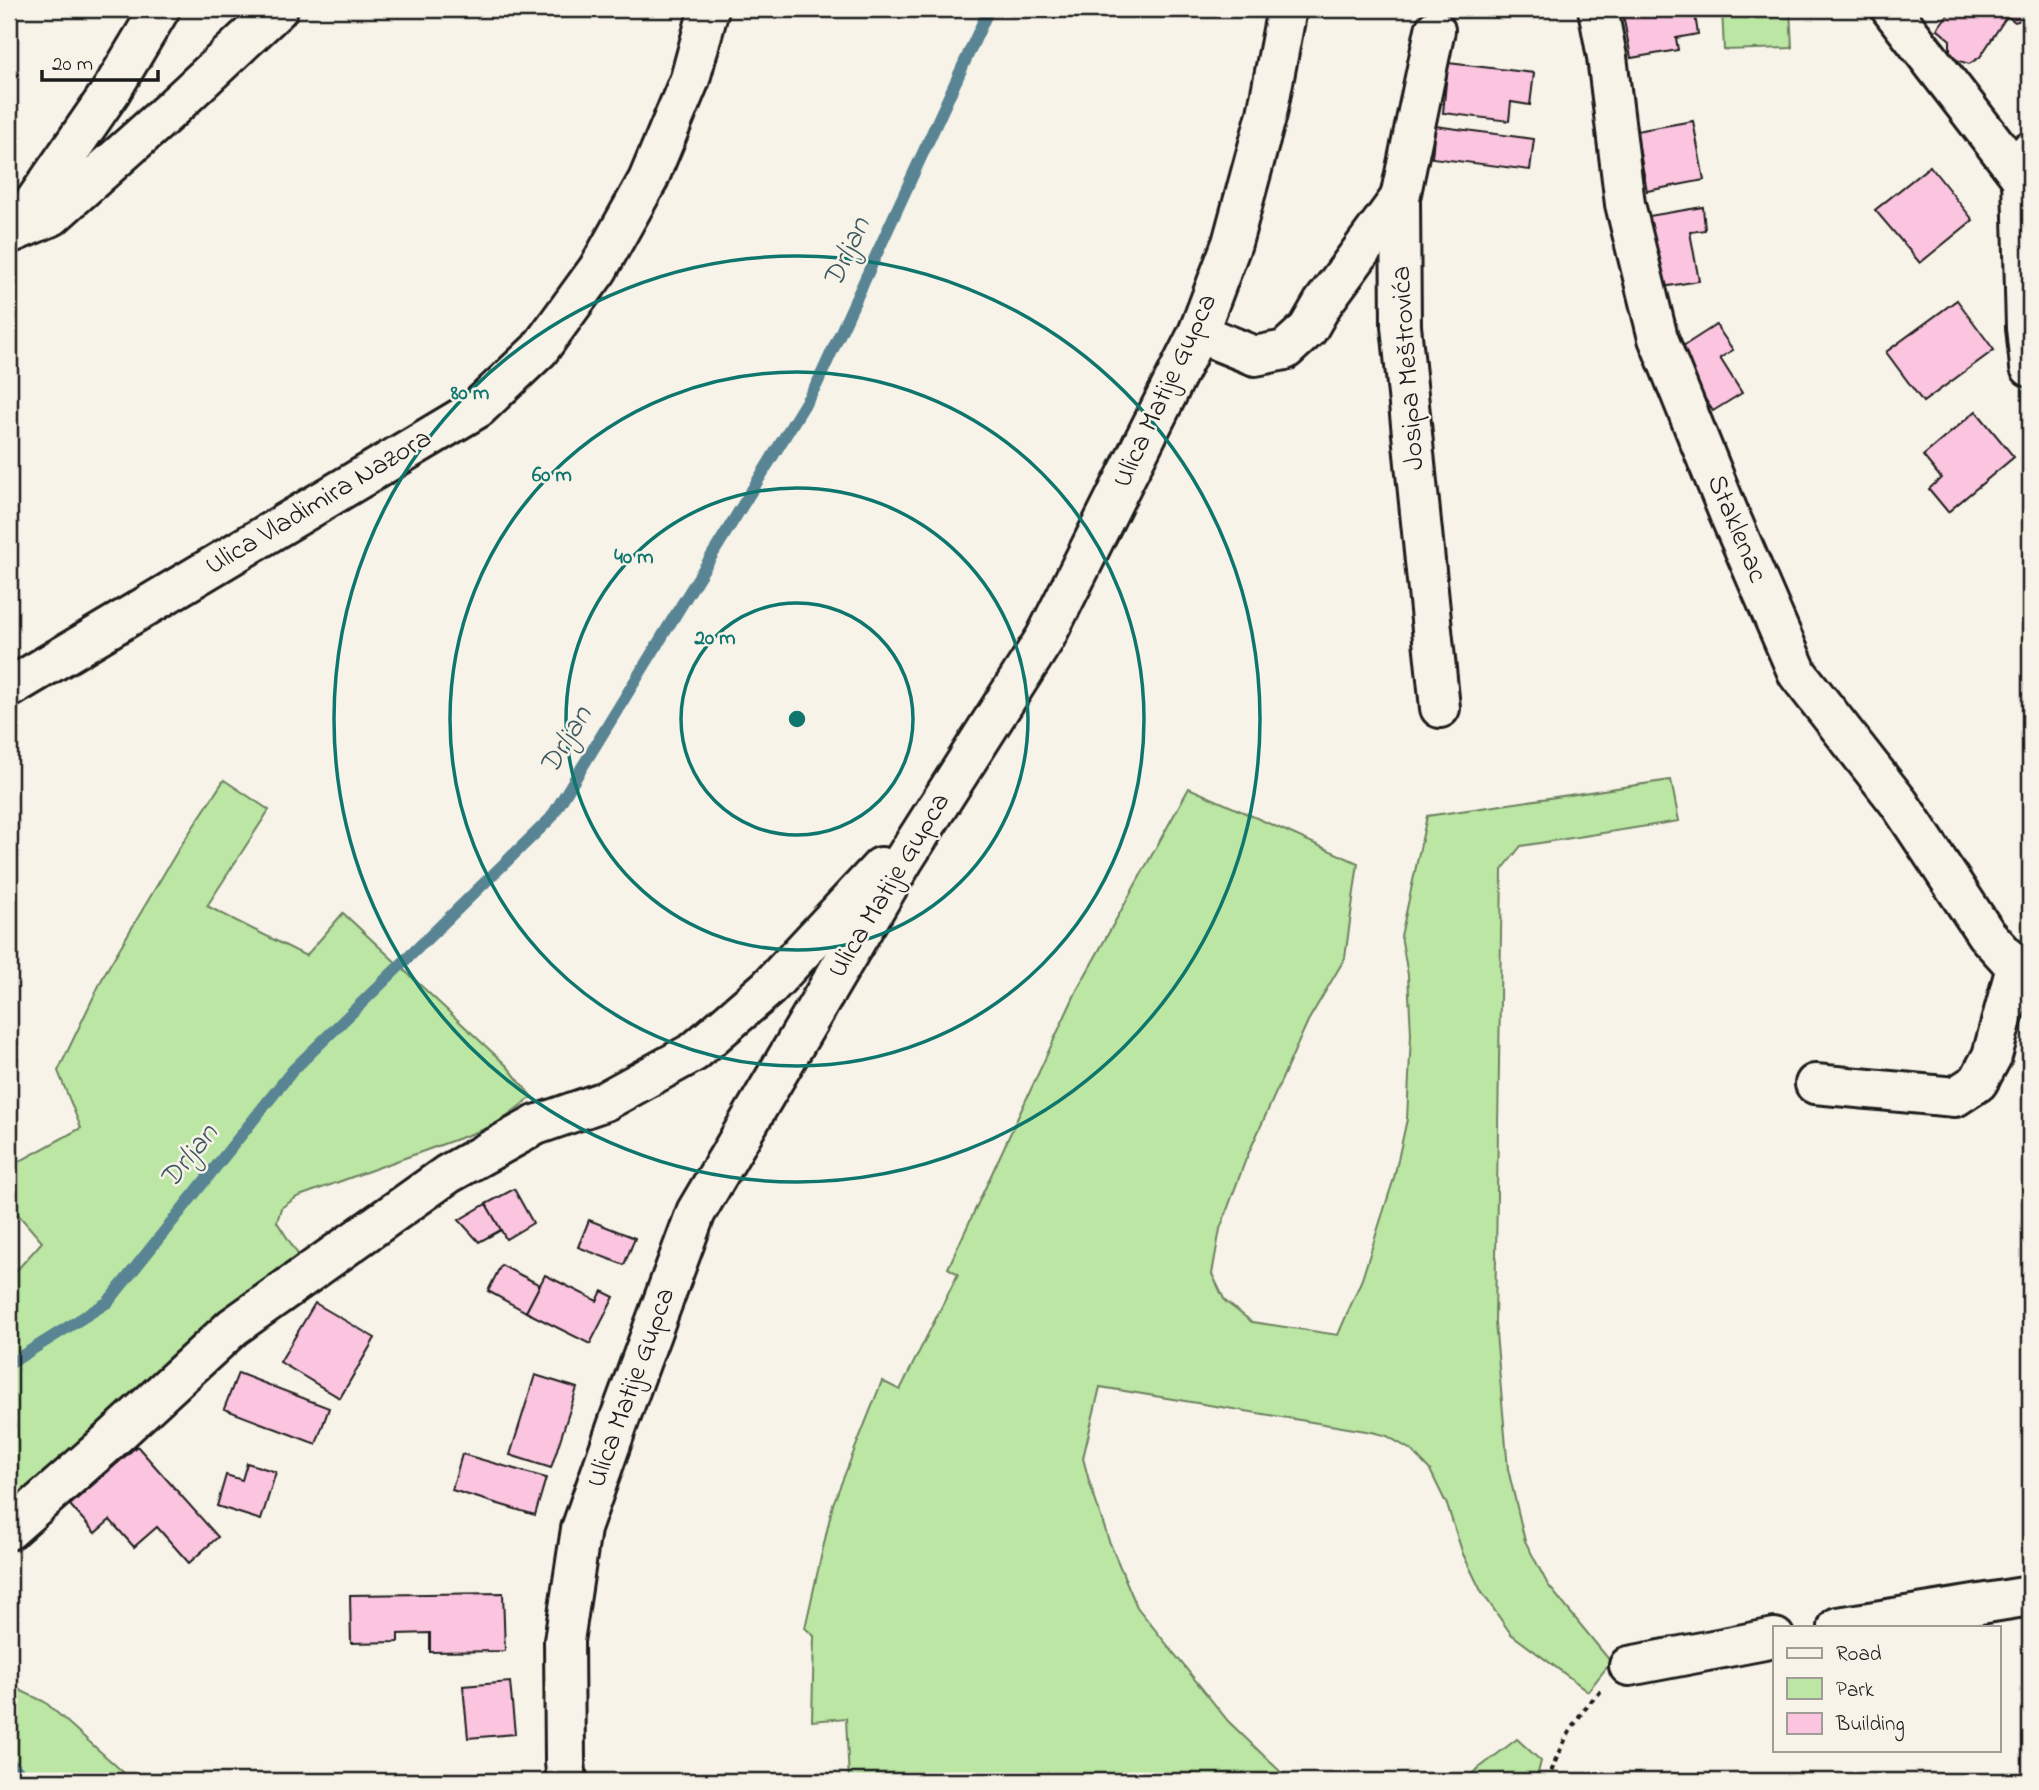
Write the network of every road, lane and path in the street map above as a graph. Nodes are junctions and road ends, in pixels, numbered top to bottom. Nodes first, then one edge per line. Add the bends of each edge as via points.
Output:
1 (160, 9) edge
2 (278, 9) edge
3 (709, 9) edge
4 (1287, 9) edge
5 (1598, 9) edge
6 (1891, 9) edge
7 (1435, 30) dead end
8 (2026, 165) edge
9 (1400, 198) junction
10 (12, 232) edge
11 (1198, 333) junction
12 (2030, 368) edge
13 (9, 688) edge
14 (1440, 708) dead end
15 (903, 861) junction
16 (2023, 972) edge
17 (1815, 1084) dead end
18 (9, 1530) edge
19 (2030, 1597) edge
20 (1844, 1626) edge
21 (1773, 1638) edge
22 (1629, 1666) joint
23 (567, 1781) edge
24 (1548, 1781) edge

1 - 10 street via 111,92
2 - 10 street via 52,216
3 - 13 street, Ulica Vladimira Nazora via 690,79 648,180 598,269 539,350 478,408
4 - 11 street, Ulica Matije Gupca via 1267,114 1231,243
5 - 16 street, Staklenac via 1625,204 1658,338 1798,674 1899,803 1986,934
6 - 8 street
7 - 9 street, Josipa Meštrovića
8 - 12 street
9 - 11 street via 1308,328 1285,351 1255,356
9 - 14 street, Josipa Meštrovića via 1401,326
11 - 15 street, Ulica Matije Gupca via 1045,638
15 - 18 street via 882,867 769,987 694,1052 605,1101 536,1125 448,1174 233,1327
15 - 23 street, Ulica Matije Gupca via 696,1212 621,1415 581,1529 564,1641
16 - 17 street via 1978,1082 1955,1097
19 - 20 street
21 - 22 street
22 - 24 path via 1587,1704

